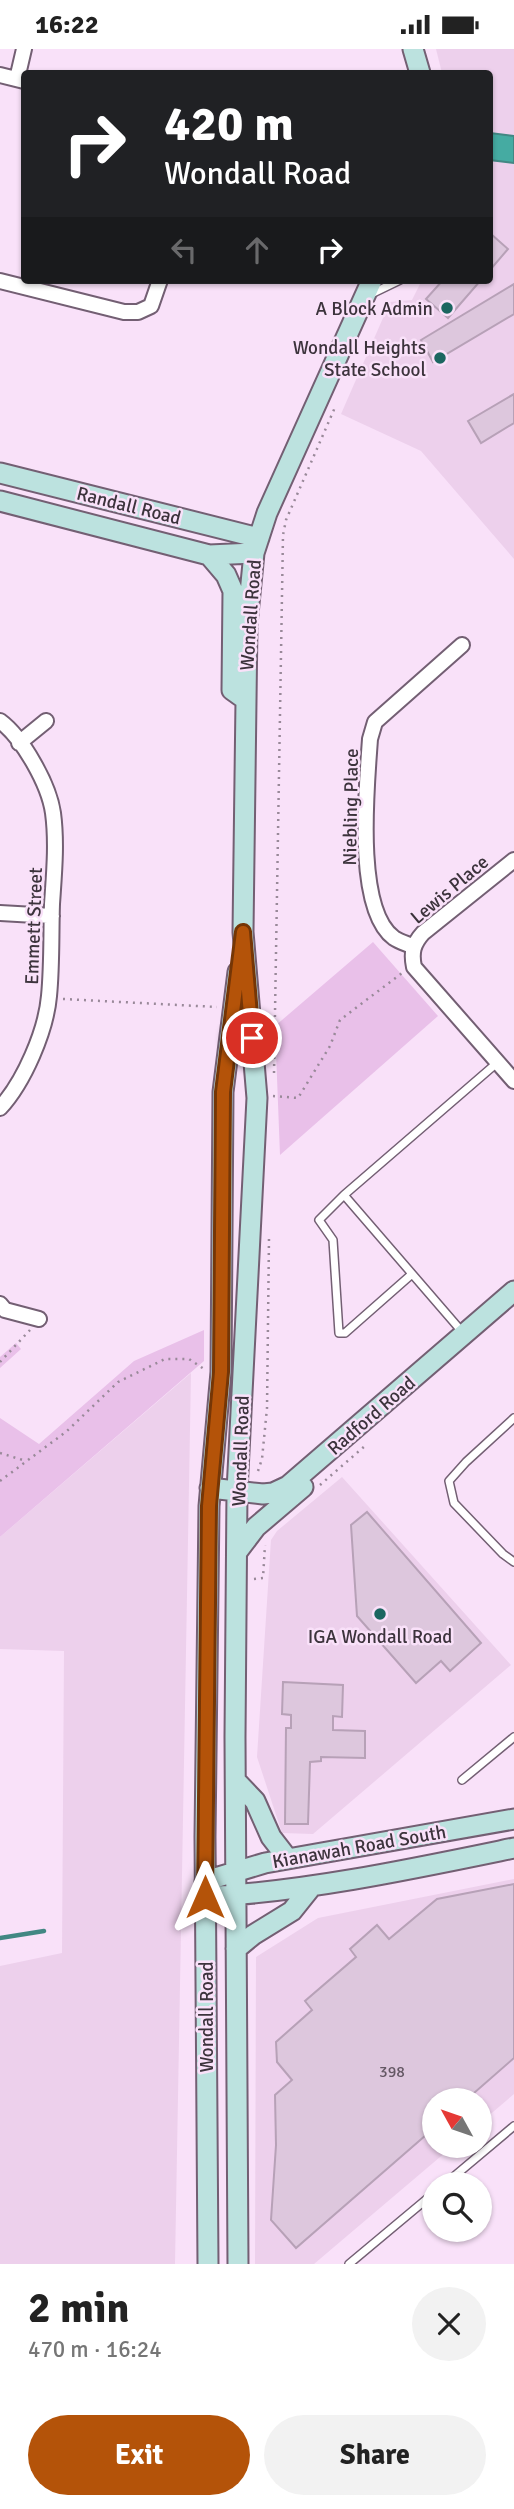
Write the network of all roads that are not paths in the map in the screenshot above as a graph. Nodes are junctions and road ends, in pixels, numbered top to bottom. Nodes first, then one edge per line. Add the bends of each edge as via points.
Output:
1 (24, 49) edge
2 (413, 49) edge
3 (22, 70) edge
4 (419, 70) edge
5 (0, 75) edge
6 (21, 80) edge
7 (0, 281) edge
8 (159, 284) edge
9 (391, 284) edge
10 (368, 288) edge
11 (0, 473) edge
12 (0, 501) edge
13 (257, 545) junction
14 (209, 555) junction
15 (463, 645) dead end
16 (246, 699) junction
17 (0, 721) edge
18 (46, 721) dead end
19 (19, 743) junction
20 (514, 860) edge
21 (0, 913) edge
22 (52, 916) junction
23 (243, 932) junction
24 (414, 947) junction
25 (498, 1062) junction
26 (514, 1081) edge
27 (268, 1090) junction
28 (223, 1092) junction
29 (0, 1108) edge
30 (344, 1195) junction
31 (412, 1274) junction
32 (514, 1291) edge
33 (0, 1304) edge
34 (39, 1319) road end
35 (464, 1334) junction
36 (514, 1418) edge
37 (323, 1456) junction
38 (210, 1488) junction
39 (237, 1491) junction
40 (237, 1552) junction
41 (514, 1562) edge
42 (514, 1737) edge
43 (462, 1780) dead end
44 (236, 1781) junction
45 (514, 1819) edge
46 (514, 1848) edge
47 (288, 1859) junction
48 (236, 1871) junction
49 (312, 1886) junction
50 (205, 1889) junction
51 (237, 1895) junction
52 (236, 1949) junction
53 (514, 2126) edge
54 (459, 2172) edge
55 (422, 2203) edge
56 (208, 2264) edge
57 (238, 2264) edge
58 (349, 2264) edge

1 - 3 street
2 - 4 main road
5 - 6 street
7 - 8 street via 124,312 151,306
9 - 10 lane
10 - 13 main road, Wondall Road via 267,513
11 - 13 main road, Randall Road
12 - 14 main road, Randall Road
13 - 14 main road, Randall Road
13 - 16 main road, Wondall Road via 247,624
14 - 16 main road via 233,591 232,689
15 - 24 street, Niebling Place via 375,723 370,739 366,866 370,897 393,937
16 - 23 main road, Wondall Road
17 - 19 street, Emmett Street
18 - 19 street
19 - 22 street, Emmett Street via 44,783 53,811
20 - 24 street, Lewis Place via 423,933
21 - 22 street
22 - 29 street, Emmett Street via 49,998 39,1036
23 - 27 main road, Wondall Road
23 - 28 main road, Wondall Road
24 - 25 street, Lewis Place via 414,967
25 - 26 street
25 - 30 lane
27 - 28 main road via 242,1085
27 - 39 main road, Wondall Road
28 - 38 main road, Wondall Road via 221,1372
30 - 31 lane
30 - 31 lane via 319,1220 333,1240 337,1331 345,1333
31 - 35 lane
32 - 35 main road, Radford Road
33 - 34 street via 5,1310
35 - 37 main road, Radford Road
36 - 41 lane via 449,1481 454,1503
37 - 39 main road, Radford Road via 273,1493
37 - 40 main road via 321,1470 256,1527
38 - 39 main road, Radford Road
38 - 50 main road, Wondall Road
39 - 40 main road, Wondall Road
40 - 44 main road, Wondall Road
42 - 43 lane
44 - 47 main road via 255,1801 271,1837
44 - 48 main road, Wondall Road
45 - 47 main road, Kianawah Road South
46 - 49 main road, Kianawah Road South
47 - 48 main road, Kianawah Road South
48 - 50 main road, Kianawah Road South
48 - 51 main road, Wondall Road
49 - 51 main road, Kianawah Road South
49 - 52 main road via 292,1910
50 - 51 main road, Kianawah Road South
50 - 56 main road, Wondall Road
51 - 52 main road, Wondall Road
52 - 57 main road, Wondall Road
53 - 54 lane
55 - 58 lane

